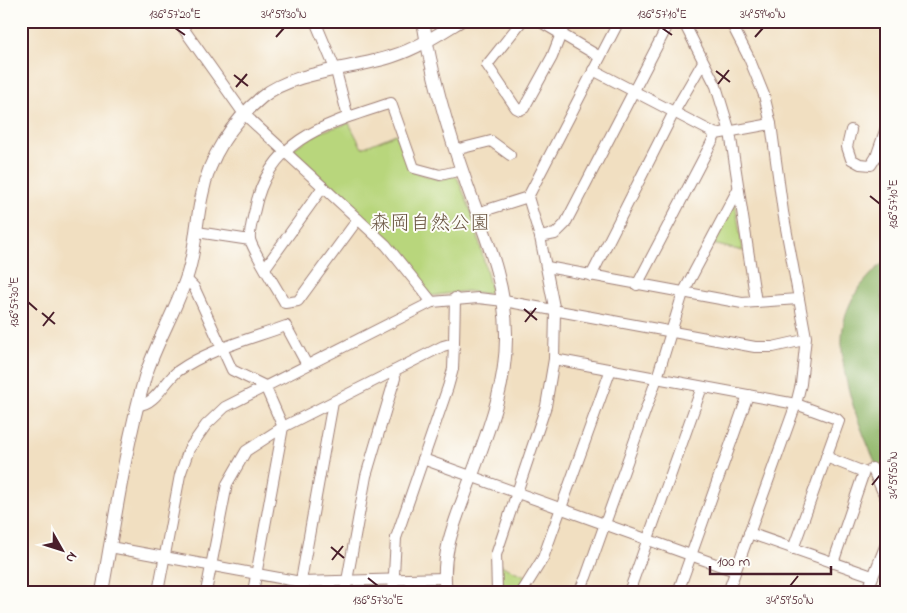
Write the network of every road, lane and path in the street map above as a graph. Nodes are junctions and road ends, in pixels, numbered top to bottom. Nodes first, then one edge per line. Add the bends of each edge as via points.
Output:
1 (178, 21) edge
2 (315, 21) edge
3 (423, 21) edge
4 (460, 21) edge
5 (522, 21) edge
6 (539, 21) edge
7 (566, 21) edge
8 (619, 21) edge
9 (670, 21) edge
10 (683, 21) edge
11 (730, 21) edge
12 (561, 33) junction
13 (426, 42) junction
14 (600, 57) junction
15 (703, 62) junction
16 (593, 70) junction
17 (336, 71) junction
18 (633, 91) junction
19 (674, 112) junction
20 (244, 114) junction
21 (348, 117) junction
22 (771, 124) junction
23 (886, 128) edge
24 (851, 130) dead end
25 (730, 132) junction
26 (716, 134) junction
27 (455, 150) junction
28 (285, 151) junction
29 (510, 155) dead end
30 (462, 170) junction
31 (323, 187) junction
32 (738, 188) junction
33 (528, 197) junction
34 (477, 213) junction
35 (358, 219) junction
36 (197, 232) junction
37 (540, 237) junction
38 (250, 240) junction
39 (547, 267) junction
40 (266, 268) junction
41 (591, 276) junction
42 (186, 279) junction
43 (637, 285) junction
44 (683, 293) junction
45 (455, 298) junction
46 (798, 299) junction
47 (504, 301) junction
48 (432, 302) junction
49 (756, 302) junction
50 (555, 312) junction
51 (671, 333) junction
52 (804, 340) junction
53 (454, 344) junction
54 (222, 349) junction
55 (554, 359) junction
56 (307, 365) junction
57 (611, 369) junction
58 (394, 371) junction
59 (657, 378) junction
60 (265, 386) junction
61 (702, 387) junction
62 (748, 396) junction
63 (333, 402) junction
64 (796, 404) junction
65 (138, 405) junction
66 (283, 427) junction
67 (826, 457) junction
68 (424, 459) junction
69 (872, 468) dead end
70 (471, 476) junction
71 (517, 492) junction
72 (886, 499) edge
73 (562, 508) junction
74 (606, 524) junction
75 (749, 533) junction
76 (649, 540) junction
77 (886, 544) edge
78 (110, 547) junction
79 (793, 549) junction
80 (691, 555) junction
81 (165, 558) junction
82 (833, 563) junction
83 (211, 565) junction
84 (735, 571) junction
85 (256, 574) junction
86 (872, 576) junction
87 (392, 578) junction
88 (444, 578) junction
89 (348, 580) junction
90 (300, 587) edge
91 (102, 592) edge
92 (158, 592) edge
93 (206, 592) edge
94 (253, 592) edge
95 (346, 592) edge
96 (393, 592) edge
97 (446, 592) edge
98 (496, 592) edge
99 (522, 592) edge
100 (578, 592) edge
101 (629, 592) edge
102 (678, 592) edge
103 (728, 592) edge
104 (867, 592) edge

1 - 20 street
2 - 17 street
3 - 13 street
4 - 13 street
5 - 12 street via 487,65 520,110 548,65
6 - 12 street
7 - 12 street
8 - 14 street
9 - 18 street
10 - 15 street
11 - 22 street via 753,67
12 - 14 street
13 - 17 street via 394,56
13 - 27 street via 441,108
14 - 16 street
15 - 19 street
15 - 25 street via 722,101
16 - 18 street
16 - 33 street
17 - 20 street via 284,83 261,97
17 - 21 street
18 - 19 street
18 - 37 street via 565,224 555,234
19 - 26 street
19 - 41 street
20 - 28 street
20 - 36 street via 225,139 207,174
21 - 28 street via 300,138
21 - 30 street via 391,103 414,168 440,174
22 - 25 street
22 - 46 street
23 - 24 street via 870,164 860,164 851,159 848,147
25 - 26 street
25 - 32 street
26 - 43 street
27 - 29 street via 491,141
27 - 30 street
28 - 31 street
28 - 38 street via 270,168 259,189
30 - 34 street
31 - 35 street
31 - 40 street
32 - 44 street
32 - 49 street
33 - 34 street
33 - 37 street
34 - 47 street via 497,267
35 - 40 street via 298,301 285,303
35 - 48 street via 386,245
36 - 38 street
36 - 42 street
37 - 39 street
38 - 40 street
39 - 41 street
39 - 50 street
41 - 43 street
42 - 54 street via 194,287
42 - 65 street via 146,375
43 - 44 street
44 - 49 street via 742,303
44 - 51 street
45 - 47 street
45 - 48 street
45 - 53 street
46 - 49 street
46 - 52 street
47 - 50 street
47 - 70 street via 504,370 498,402
48 - 56 street
50 - 51 street
50 - 55 street
51 - 52 street via 754,347 773,347
51 - 59 street
52 - 64 street via 804,363
53 - 58 street
53 - 68 street via 453,369
54 - 56 street via 286,326
54 - 60 street via 232,370
54 - 65 street via 178,371 146,405
55 - 57 street
55 - 71 street via 546,406
56 - 60 street
57 - 59 street
57 - 73 street
58 - 63 street
58 - 89 street via 395,378 366,476
59 - 61 street
59 - 74 street
60 - 66 street
60 - 81 street via 225,407 193,441 180,475
61 - 62 street
61 - 76 street
62 - 64 street
62 - 80 street
63 - 66 street
63 - 90 street
64 - 67 street via 839,421
64 - 75 street
65 - 78 street
66 - 83 street via 246,451 231,473
66 - 85 street
67 - 79 street
67 - 82 street via 864,472
68 - 70 street
68 - 87 street via 396,538
69 - 72 street
70 - 71 street
70 - 88 street via 448,540
71 - 73 street
71 - 98 street via 496,554
73 - 74 street
73 - 99 street via 543,558
74 - 76 street
74 - 100 street
75 - 79 street
75 - 84 street
76 - 80 street
76 - 101 street
77 - 86 street
78 - 81 street
78 - 91 street
79 - 82 street
80 - 84 street
80 - 102 street
81 - 83 street
81 - 92 street
82 - 86 street
83 - 85 street
83 - 93 street
84 - 103 street
85 - 90 street
85 - 94 street
86 - 104 street
87 - 88 street
87 - 89 street
87 - 96 street
88 - 97 street
89 - 90 street
89 - 95 street

